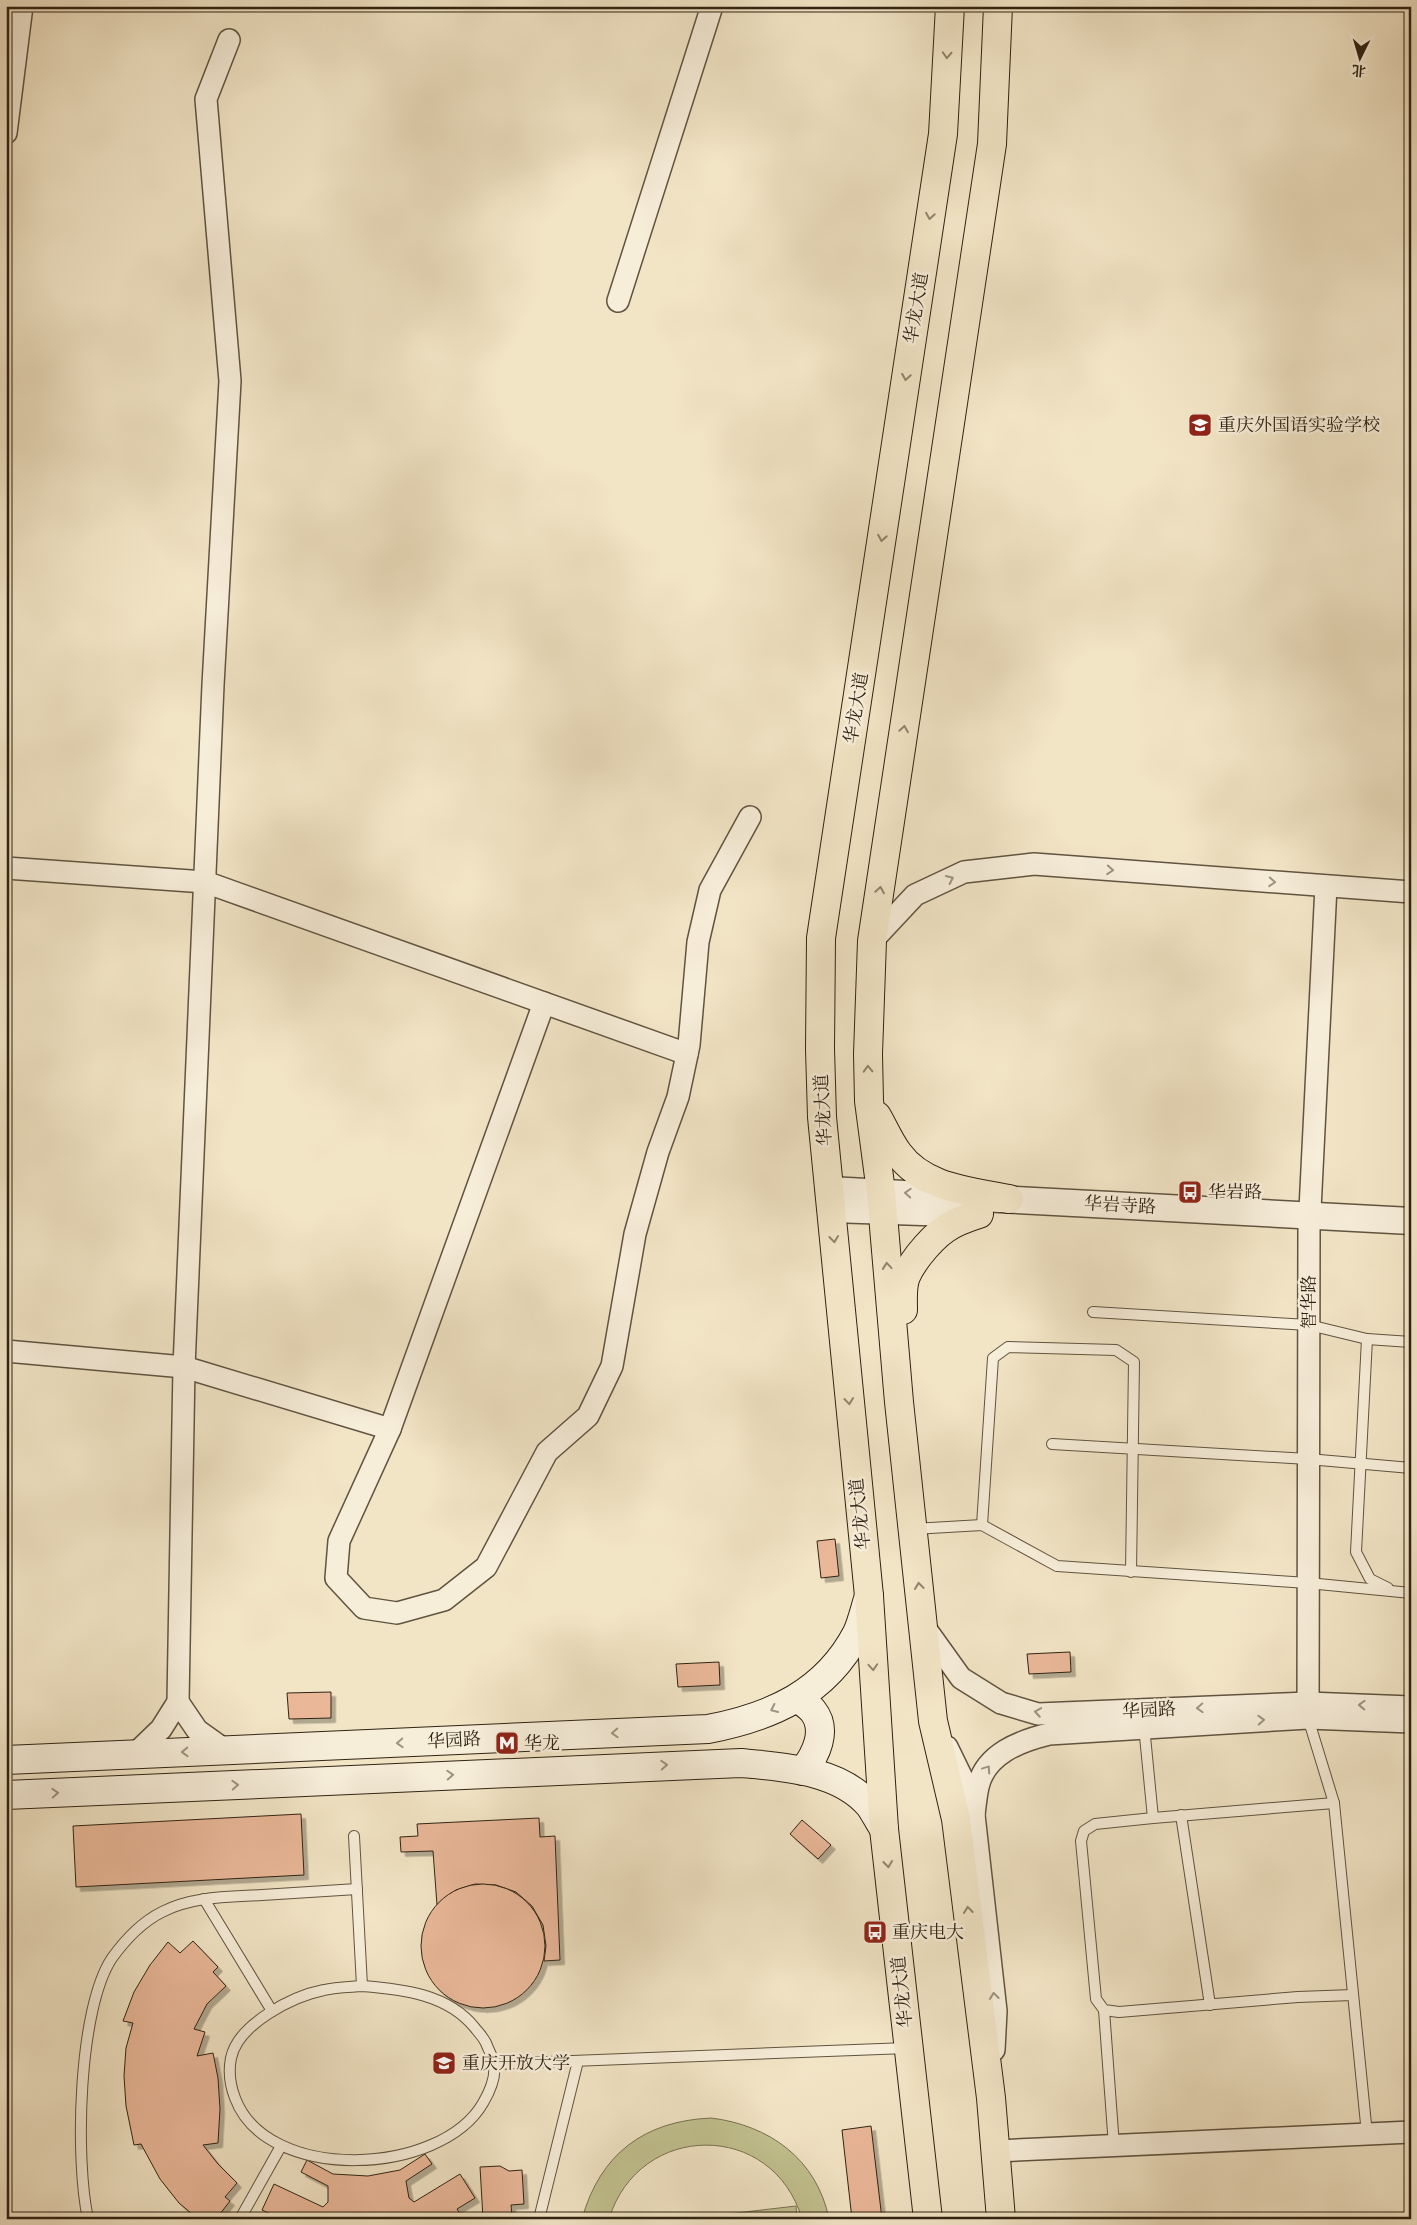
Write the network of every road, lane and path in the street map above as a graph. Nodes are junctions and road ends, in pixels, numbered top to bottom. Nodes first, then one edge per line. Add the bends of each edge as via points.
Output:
1 (22, 6) edge
2 (712, 6) edge
3 (950, 6) edge
4 (998, 6) edge
5 (229, 40) dead end
6 (6, 133) edge
7 (618, 301) dead end
8 (750, 818) dead end
9 (6, 868) edge
10 (205, 882) junction
11 (1326, 886) junction
12 (1411, 892) edge
13 (872, 941) junction
14 (544, 1003) junction
15 (687, 1054) junction
16 (869, 1100) junction
17 (1008, 1199) junction
18 (830, 1200) junction
19 (881, 1202) junction
20 (979, 1214) junction
21 (1411, 1221) edge
22 (1309, 1222) junction
23 (1411, 1237) edge
24 (1093, 1312) dead end
25 (1309, 1325) junction
26 (1367, 1339) junction
27 (1411, 1342) edge
28 (6, 1351) edge
29 (184, 1367) junction
30 (899, 1402) junction
31 (390, 1429) junction
32 (1052, 1444) dead end
33 (1132, 1449) junction
34 (1308, 1458) junction
35 (1359, 1465) junction
36 (1411, 1468) edge
37 (982, 1525) junction
38 (913, 1529) junction
39 (1131, 1572) junction
40 (1308, 1583) junction
41 (1395, 1592) junction
42 (1411, 1593) edge
43 (868, 1596) junction
44 (923, 1625) junction
45 (798, 1698) junction
46 (178, 1702) junction
47 (1411, 1707) edge
48 (1308, 1710) junction
49 (1144, 1719) junction
50 (933, 1721) junction
51 (1411, 1722) edge
52 (225, 1750) junction
53 (136, 1754) junction
54 (6, 1760) edge
55 (803, 1771) junction
56 (6, 1795) edge
57 (1334, 1803) junction
58 (974, 1814) junction
59 (1181, 1815) junction
60 (1153, 1818) junction
61 (884, 1829) junction
62 (354, 1836) dead end
63 (357, 1889) junction
64 (204, 1898) junction
65 (362, 1986) junction
66 (1353, 1995) junction
67 (1210, 2005) junction
68 (1104, 2010) junction
69 (272, 2011) junction
70 (908, 2048) junction
71 (578, 2061) junction
72 (494, 2064) junction
73 (991, 2098) junction
74 (1411, 2132) edge
75 (1366, 2134) junction
76 (281, 2146) junction
77 (1114, 2146) junction
78 (996, 2151) junction
79 (88, 2219) edge
80 (240, 2219) edge
81 (538, 2219) edge
82 (928, 2219) edge
83 (1000, 2219) edge

1 - 6 street
2 - 7 street
3 -> 18 main road, 华龙大道 via 943,134 821,938 822,1117
13 -> 4 main road via 992,144
5 - 10 street via 206,99 230,381
8 - 15 street via 710,890 698,942
9 - 10 street
10 - 14 street
10 - 29 street
11 - 12 street
13 -> 11 street via 915,895 964,872 1034,864
11 - 22 street, 智华路
16 -> 13 main road
14 - 15 street
14 - 31 street
15 - 31 street via 678,1097 658,1152 635,1234 612,1366 588,1416 547,1452 486,1567 444,1600 397,1613 364,1608 336,1578 339,1541
16 - 17 main road via 889,1140 911,1168 947,1187
16 - 19 main road
17 -> 19 street, 华岩寺路
17 - 22 street, 华岩寺路
18 - 19 street, 华岩寺路
18 -> 43 main road, 华龙大道
19 - 20 street, 华岩寺路
30 -> 19 main road
20 - 22 street, 华岩寺路
20 - 30 main road via 957,1220 944,1228 926,1246 906,1277
21 - 22 street, 华岩寺路
22 - 23 street, 华岩寺路
22 - 25 street, 智华路
24 - 25 lane
25 - 26 lane
25 - 34 street, 智华路
26 - 27 lane
26 - 35 lane
28 - 29 street
29 - 31 street
29 - 46 street
30 - 38 main road
32 - 33 lane
33 - 34 lane
33 - 37 lane via 1134,1362 1116,1350 1008,1347 993,1358
33 - 39 lane
34 - 35 lane
34 - 40 street, 智华路
35 - 36 lane
35 - 41 lane via 1356,1552 1370,1579
37 - 38 lane
37 - 39 lane via 1057,1566
44 -> 38 main road
39 - 40 lane
40 - 41 lane
40 - 48 street, 智华路
41 - 42 lane
43 - 45 main road, 华园路 via 858,1631 843,1657 823,1679
43 -> 61 main road, 华龙大道
49 -> 44 street, 华园路 via 1038,1714 1001,1703 961,1678
44 - 50 main road
45 -> 52 main road, 华园路 via 744,1722 708,1729
45 - 55 main road via 813,1711 819,1727 819,1742
46 - 52 street via 197,1730
46 - 53 street via 161,1729
47 -> 48 street, 华园路
48 - 49 street, 华园路
48 - 51 street, 华园路
48 - 57 lane
58 -> 49 street, 华园路 via 978,1786 985,1769 1017,1744 1049,1734
49 - 60 lane
50 - 58 street via 966,1786
73 -> 50 main road via 956,1819
52 -> 53 main road, 华园路
53 - 54 main road, 华园路
56 -> 55 main road, 华园路 via 712,1763 742,1763
55 - 61 main road, 华园路 via 828,1778 853,1791 870,1807
57 - 59 lane
57 - 66 lane
73 -> 58 street via 996,2011
59 - 60 lane
59 - 67 lane
60 - 68 lane via 1095,1824 1082,1836 1096,1999
61 -> 70 main road, 华龙大道
62 - 63 lane
63 - 64 lane
63 - 65 lane
64 - 69 lane
64 - 79 lane via 162,1912 134,1931 112,1959 95,1998 88,2038 80,2137 83,2196
65 - 69 lane via 324,1990
65 - 72 lane via 408,1992 445,2003 467,2019 484,2040
66 - 67 lane
66 - 75 lane
67 - 68 lane via 1119,2012
68 - 77 lane
69 - 76 lane via 244,2034 231,2056 229,2082 238,2108 253,2127
70 - 71 lane
70 - 82 main road, 华龙大道
71 - 72 lane
71 - 81 lane
72 - 76 lane via 490,2092 476,2115 456,2132 427,2147 397,2157 365,2160 334,2159
73 - 78 main road
74 - 75 street
75 - 77 street
76 - 80 lane
77 - 78 street
78 - 83 main road

